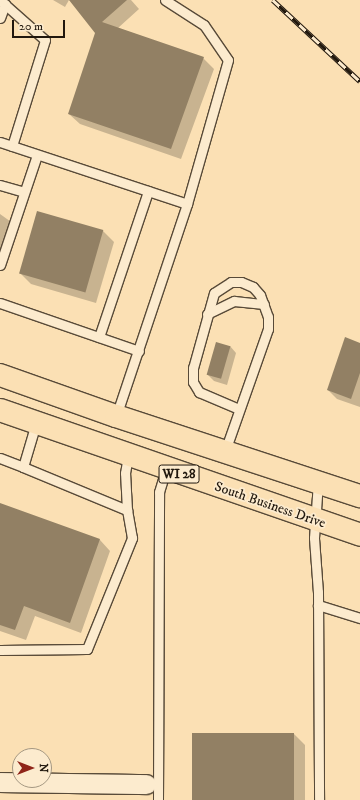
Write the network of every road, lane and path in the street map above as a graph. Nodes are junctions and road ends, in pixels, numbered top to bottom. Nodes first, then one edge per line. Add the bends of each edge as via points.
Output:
1 (165, 0) edge
2 (2, 2) edge
3 (0, 18) edge
4 (0, 142) edge
5 (12, 146) junction
6 (37, 155) junction
7 (0, 185) edge
8 (148, 191) junction
9 (24, 192) junction
10 (187, 204) junction
11 (0, 266) edge
12 (0, 303) edge
13 (264, 304) junction
14 (207, 314) junction
15 (99, 337) junction
16 (139, 351) junction
17 (0, 375) edge
18 (239, 408) junction
19 (0, 410) edge
20 (116, 416) junction
21 (36, 423) junction
22 (225, 451) junction
23 (128, 456) junction
24 (0, 458) edge
25 (23, 467) junction
26 (166, 469) junction
27 (318, 482) junction
28 (360, 496) edge
29 (127, 510) junction
30 (315, 520) junction
31 (360, 535) edge
32 (318, 605) junction
33 (360, 618) edge
34 (0, 650) edge
35 (0, 782) edge
36 (146, 784) dead end
37 (158, 800) edge
38 (319, 800) edge

1 - 10 lane via 204,25 228,60
2 - 3 lane
2 - 5 lane via 45,40
4 - 5 lane
5 - 6 lane
6 - 8 lane
6 - 9 lane
7 - 9 lane
8 - 10 lane
8 - 15 lane
9 - 11 lane
10 - 16 lane
12 - 15 lane
13 - 14 lane via 234,301
13 - 14 lane via 253,287 242,282 231,282 214,293
13 - 18 lane via 268,329
14 - 18 lane via 193,368 194,382 199,392
15 - 16 lane
16 - 20 lane
17 - 20 main road, WI 28
18 - 22 lane
19 - 21 main road, South Business Drive / WI 28
20 - 22 main road, WI 28
21 - 23 main road, South Business Drive / WI 28
21 - 25 lane
22 - 27 main road, WI 28
23 - 26 main road, South Business Drive / WI 28
23 - 29 lane via 125,473
24 - 25 lane
25 - 29 lane
26 - 30 main road, South Business Drive / WI 28
26 - 37 lane via 159,492
27 - 28 main road, WI 28
27 - 30 lane
29 - 34 lane via 132,538 87,649
30 - 31 main road, South Business Drive / WI 28
30 - 32 lane
32 - 33 lane
32 - 38 lane
35 - 36 street

